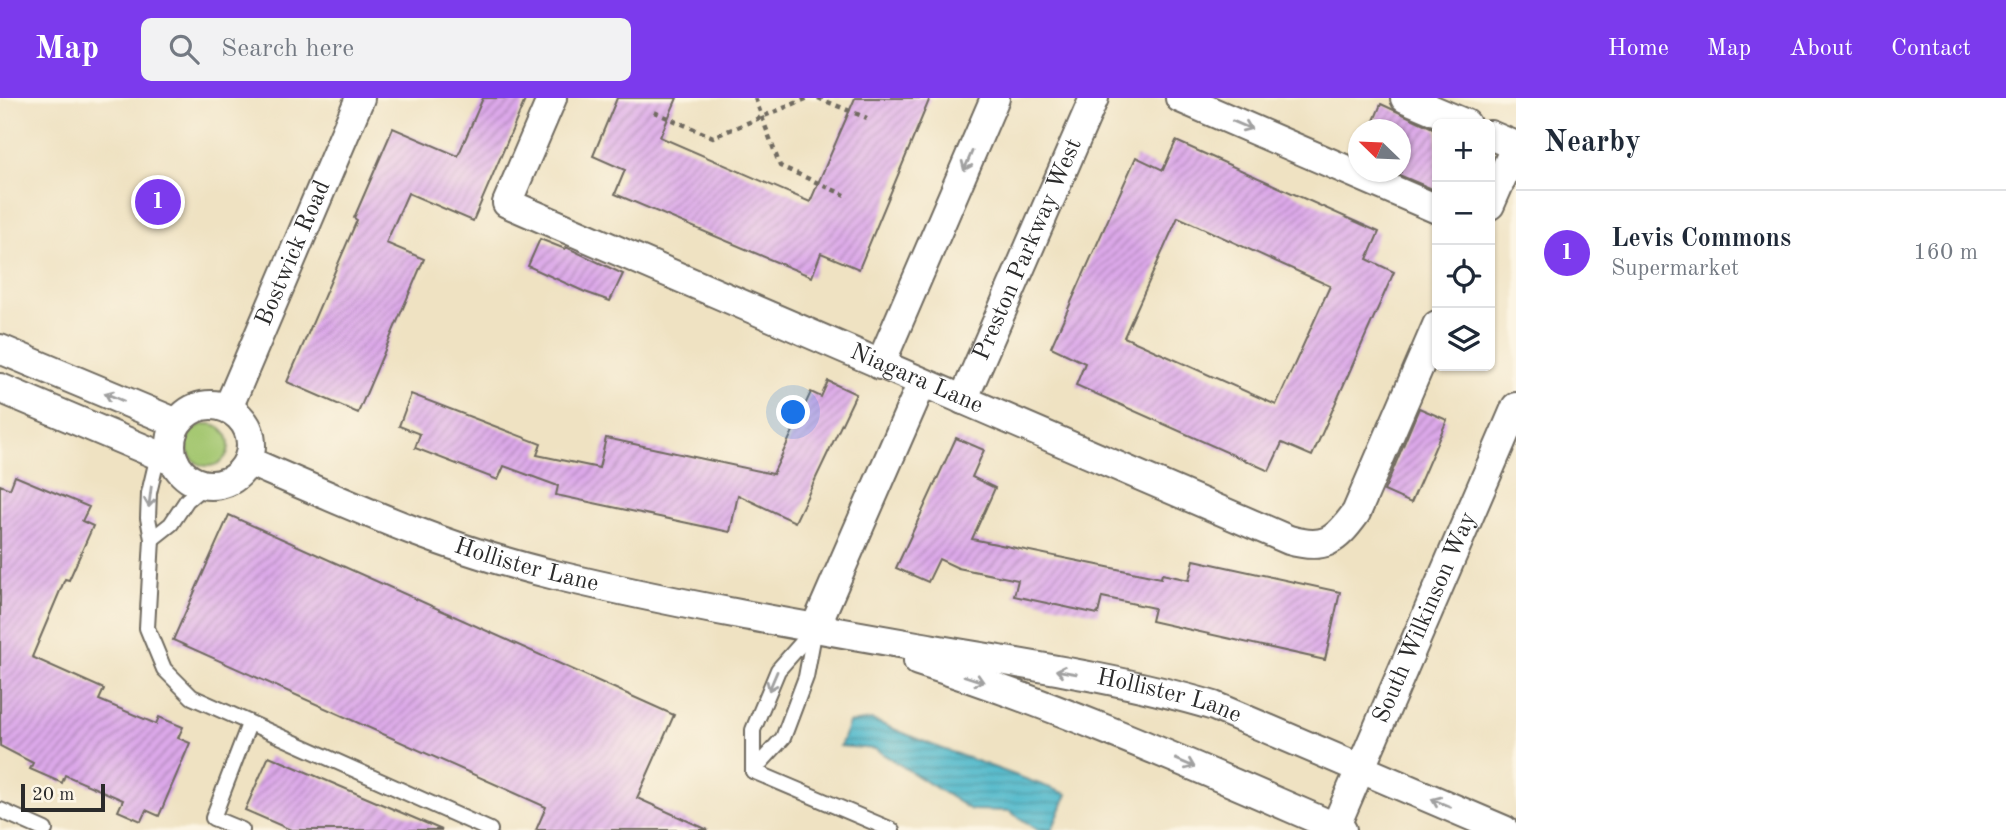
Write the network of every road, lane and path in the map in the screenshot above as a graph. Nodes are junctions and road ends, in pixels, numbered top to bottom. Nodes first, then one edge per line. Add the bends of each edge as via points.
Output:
1 (360, 98) edge
2 (552, 98) edge
3 (755, 98) edge
4 (808, 98) edge
5 (818, 98) edge
6 (995, 98) edge
7 (1094, 98) edge
8 (1180, 98) edge
9 (1405, 98) edge
10 (654, 113) dead end
11 (763, 116) junction
12 (867, 118) dead end
13 (1454, 119) edge
14 (1495, 137) edge
15 (1516, 145) edge
16 (1495, 193) edge
17 (845, 195) dead end
18 (1432, 207) edge
19 (1432, 337) edge
20 (0, 349) edge
21 (880, 365) junction
22 (922, 383) junction
23 (0, 388) edge
24 (963, 400) junction
25 (1516, 407) edge
26 (228, 408) junction
27 (177, 423) junction
28 (166, 458) junction
29 (248, 461) junction
30 (205, 485) junction
31 (152, 539) junction
32 (815, 628) junction
33 (249, 724) junction
34 (1361, 769) junction
35 (753, 771) junction
36 (0, 810) edge
37 (210, 824) edge
38 (1337, 829) edge
39 (45, 830) edge
40 (242, 830) edge
41 (490, 830) edge
42 (892, 830) edge
43 (1504, 830) edge

1 - 26 street, Bostwick Road
2 - 21 street, Niagara Lane via 507,202
3 - 11 path
4 - 11 path
5 - 12 path
6 -> 21 street
7 - 24 street, Preston Parkway West
8 -> 18 street
9 - 13 street
10 - 11 path via 713,137
11 - 17 path via 780,166
14 - 15 street
15 - 16 street
19 - 24 street, Niagara Lane via 1356,513 1328,542 1310,546
27 -> 20 street
21 - 22 street, Niagara Lane
22 - 24 street, Niagara Lane
22 - 32 street
23 - 28 street
25 - 34 street, South Wilkinson Way
26 - 27 street via 205,405
26 - 29 street via 247,426
27 - 28 street
28 - 30 street via 193,481
28 -> 31 lane via 149,494
29 - 30 street via 231,480
29 - 32 street, Hollister Lane via 400,527 505,562
30 - 31 lane
31 - 33 lane via 147,628 164,669 192,697
34 -> 32 street, Hollister Lane via 1214,706 1173,694
32 - 35 lane via 806,677 783,738
32 -> 35 lane via 778,670 753,730
32 -> 38 street, Hollister Lane via 1063,712
33 - 37 lane
33 - 41 lane
34 - 38 street, South Wilkinson Way
43 -> 34 street, Hollister Lane
35 - 42 lane
36 - 39 lane
37 - 40 lane

